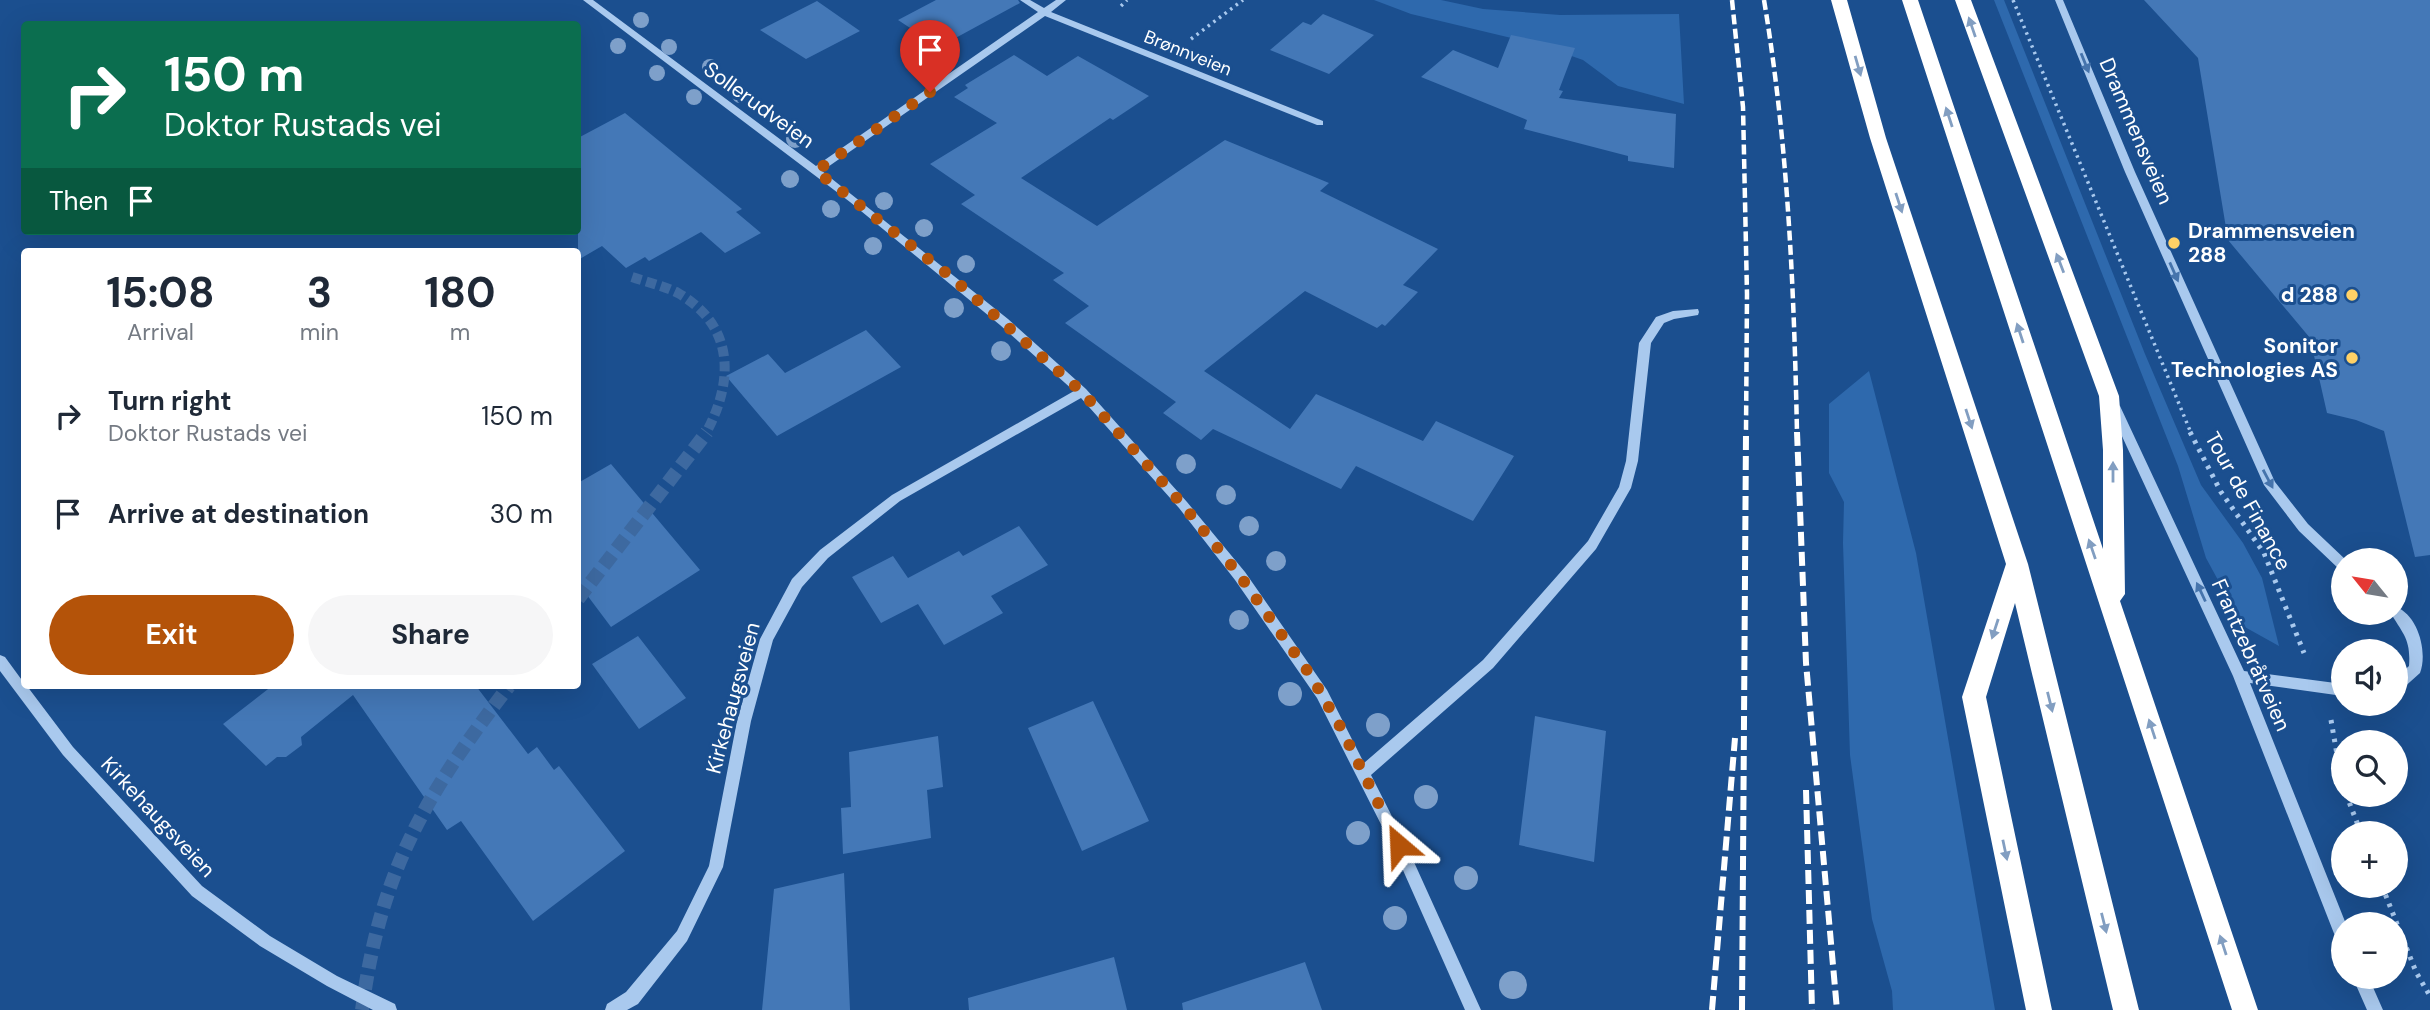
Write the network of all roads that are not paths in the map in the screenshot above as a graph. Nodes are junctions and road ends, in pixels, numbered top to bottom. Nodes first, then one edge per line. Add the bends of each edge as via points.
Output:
1 (587, 0) edge
2 (1024, 0) edge
3 (1062, 0) edge
4 (1839, 0) edge
5 (1910, 0) edge
6 (1963, 0) edge
7 (2059, 0) edge
8 (1044, 12) junction
9 (1320, 123) dead end
10 (816, 171) junction
11 (1694, 312) dead end
12 (1082, 392) junction
13 (2109, 396) junction
14 (2331, 555) edge
15 (2017, 565) junction
16 (2114, 613) junction
17 (2407, 625) edge
18 (0, 661) edge
19 (2240, 676) junction
20 (2408, 676) edge
21 (21, 689) edge
22 (21, 689) edge
23 (2331, 689) edge
24 (1364, 772) junction
25 (2333, 912) edge
26 (2366, 989) edge
27 (389, 1010) edge
28 (613, 1010) edge
29 (1473, 1010) edge
30 (2039, 1010) edge
31 (2126, 1010) edge
32 (2245, 1010) edge
33 (2375, 1010) edge

1 - 10 street, Sollerudveien
2 - 8 street, Brønnveien
3 - 8 street
4 -> 15 highway via 1878,138
16 -> 5 highway
13 -> 6 highway
7 -> 14 street, Drammensveien via 2130,172 2270,485 2297,522
8 - 9 street, Brønnveien
8 - 10 street
10 - 12 street, Sollerudveien via 959,284
11 - 24 street via 1660,320 1645,343 1625,488 1592,545 1488,664
12 - 24 street, Sollerudveien via 1240,576 1322,694
12 - 28 street, Kirkehaugsveien via 896,498 824,554 797,583 767,639 744,721 716,867 682,936 632,998
16 -> 13 highway
19 -> 13 street, Frantzebråtveien
15 -> 30 highway via 1973,697
15 -> 31 highway
32 -> 16 highway
17 - 20 street via 2418,647 2416,669
18 - 22 street, Kirkehaugsveien
19 - 23 street
19 - 25 street, Frantzebråtveien
21 - 27 street, Kirkehaugsveien via 68,751 197,891 265,941
24 - 29 street, Sollerudveien
26 - 33 street

